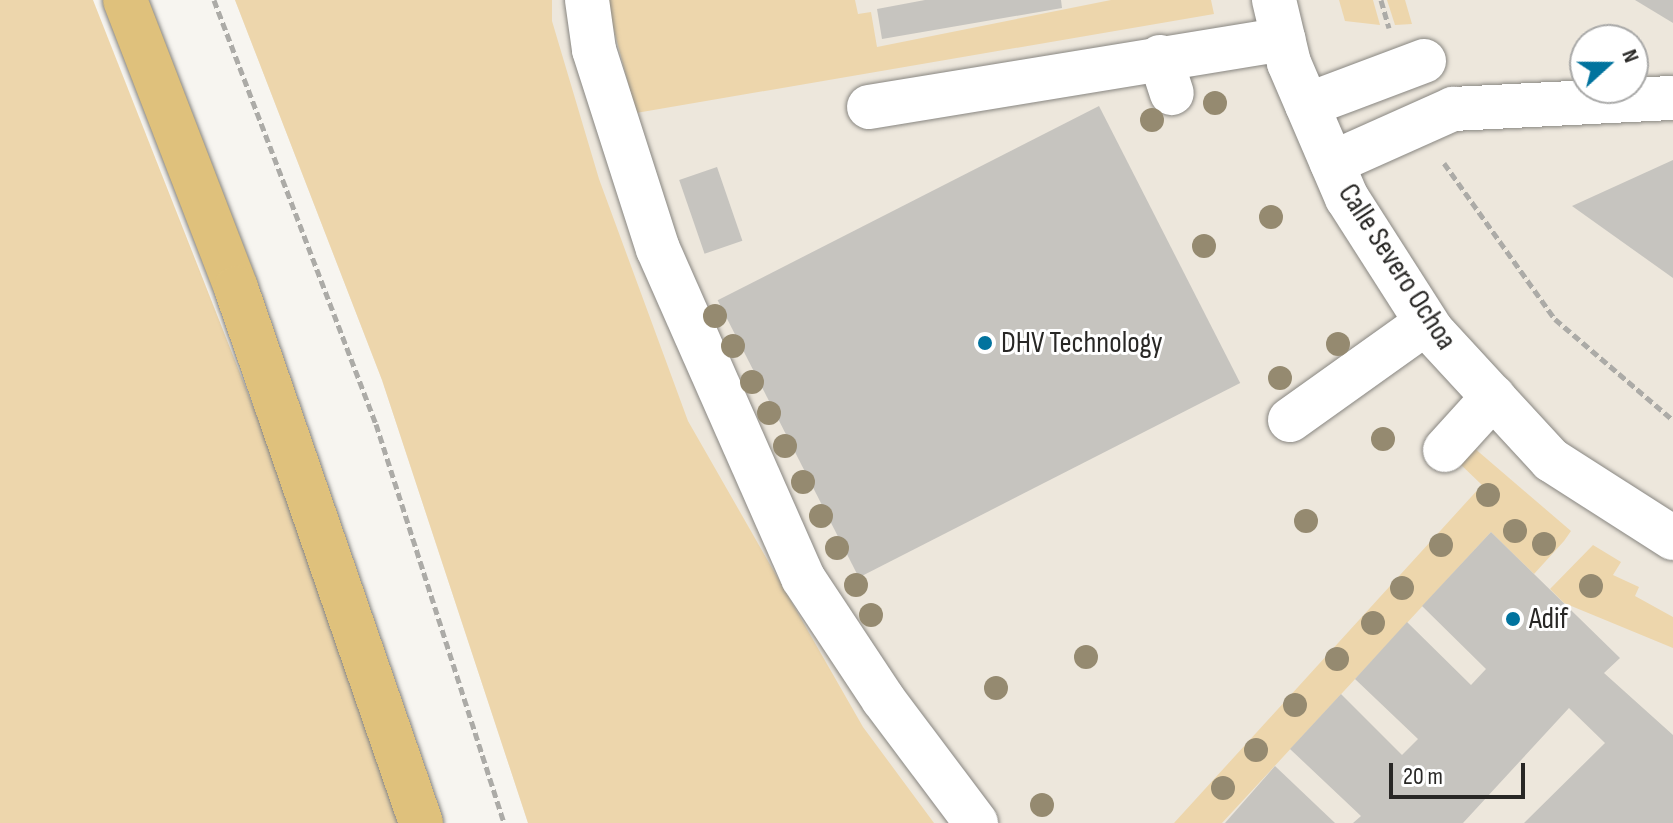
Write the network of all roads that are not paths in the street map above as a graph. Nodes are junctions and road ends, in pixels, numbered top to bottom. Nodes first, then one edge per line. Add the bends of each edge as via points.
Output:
1 (125, 0) edge
2 (587, 0) edge
3 (1278, 20) edge
4 (1413, 65) road end
5 (1673, 98) edge
6 (1307, 105) junction
7 (869, 107) dead end
8 (1332, 163) junction
9 (1426, 323) junction
10 (1493, 397) junction
11 (1290, 420) dead end
12 (1445, 450) dead end
13 (1673, 538) edge
14 (421, 823) edge
15 (976, 823) edge

1 - 14 main road via 236,288
2 - 15 street via 594,50 658,249 803,578 883,699
3 - 6 street, Calle Severo Ochoa
3 - 7 street via 1166,75
4 - 6 street
5 - 8 street via 1499,123 1453,109
6 - 8 street, Calle Severo Ochoa
8 - 9 street, Calle Severo Ochoa via 1347,198
9 - 10 street, Calle Severo Ochoa
9 - 11 street
10 - 12 street
10 - 13 street, Calle Severo Ochoa via 1551,460

